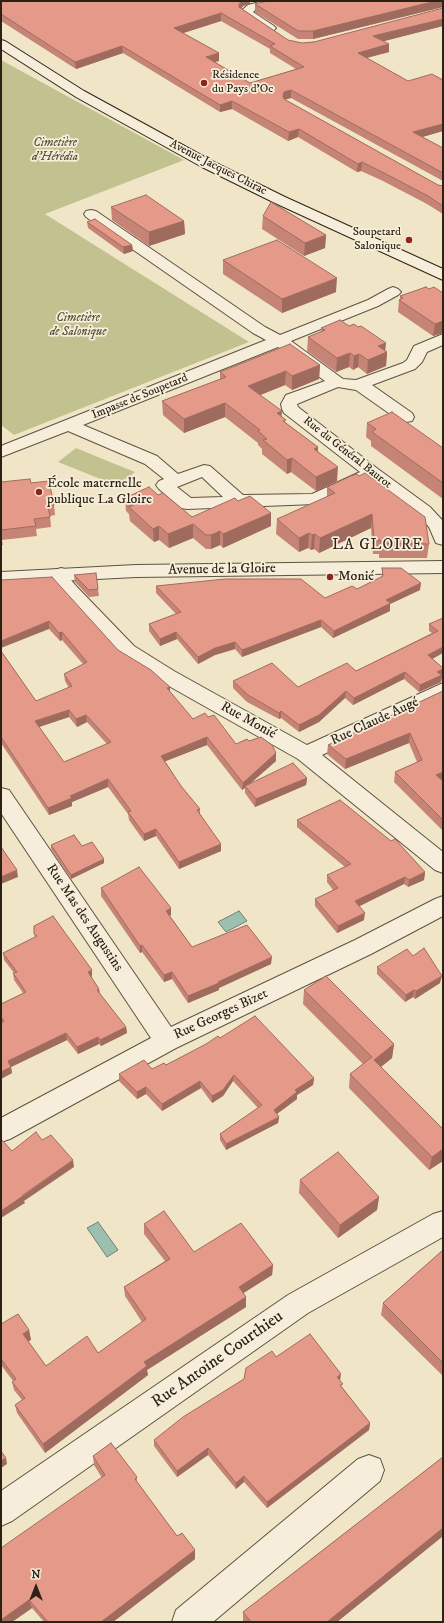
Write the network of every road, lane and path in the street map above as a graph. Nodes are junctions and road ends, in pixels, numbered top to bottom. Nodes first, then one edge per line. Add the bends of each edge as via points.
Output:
1 (277, 1) edge
2 (1, 31) edge
3 (280, 35) edge
4 (1, 44) edge
5 (91, 214) dead end
6 (443, 262) edge
7 (443, 276) edge
8 (393, 292) dead end
9 (443, 339) edge
10 (280, 341) junction
11 (337, 382) junction
12 (358, 385) junction
13 (406, 418) dead end
14 (70, 426) junction
15 (1, 452) edge
16 (372, 473) junction
17 (176, 481) junction
18 (239, 501) junction
19 (443, 537) edge
20 (443, 566) edge
21 (61, 574) junction
22 (1, 578) edge
23 (443, 690) edge
24 (306, 754) junction
25 (1, 796) edge
26 (443, 864) edge
27 (443, 905) edge
28 (167, 1041) junction
29 (1, 1131) edge
30 (443, 1224) edge
31 (369, 1470) dead end
32 (1, 1510) edge
33 (188, 1622) edge

1 - 3 street via 252,7 246,13
2 - 6 street, Avenue Jacques Chirac via 85,84 190,142 316,205
4 - 7 street, Avenue Jacques Chirac via 86,97 207,164
5 - 10 street via 259,330
8 - 10 street, Impasse de Soupetard via 373,303
9 - 12 street via 420,349 416,359 409,366
10 - 11 street
10 - 14 street, Impasse de Soupetard
11 - 12 street
11 - 16 street, Rue du Général Baurot via 292,400 290,408
12 - 13 street via 366,388
14 - 15 street, Impasse de Soupetard
14 - 17 street via 151,460
16 - 18 street via 315,499
16 - 19 street, Rue du Général Baurot via 431,517
17 - 18 street via 204,470
17 - 18 street via 165,485 187,504
20 - 21 street, Avenue de la Gloire
21 - 22 street, Avenue de la Gloire
21 - 24 street, Rue Monié via 68,590 127,651
23 - 24 street, Rue Claude Augé
24 - 26 street, Rue Monié
25 - 28 street, Rue Mas des Augustins
27 - 28 street, Rue Georges Bizet
28 - 29 street, Rue Georges Bizet
30 - 32 street, Rue Antoine Courthieu via 298,1304
31 - 33 street

